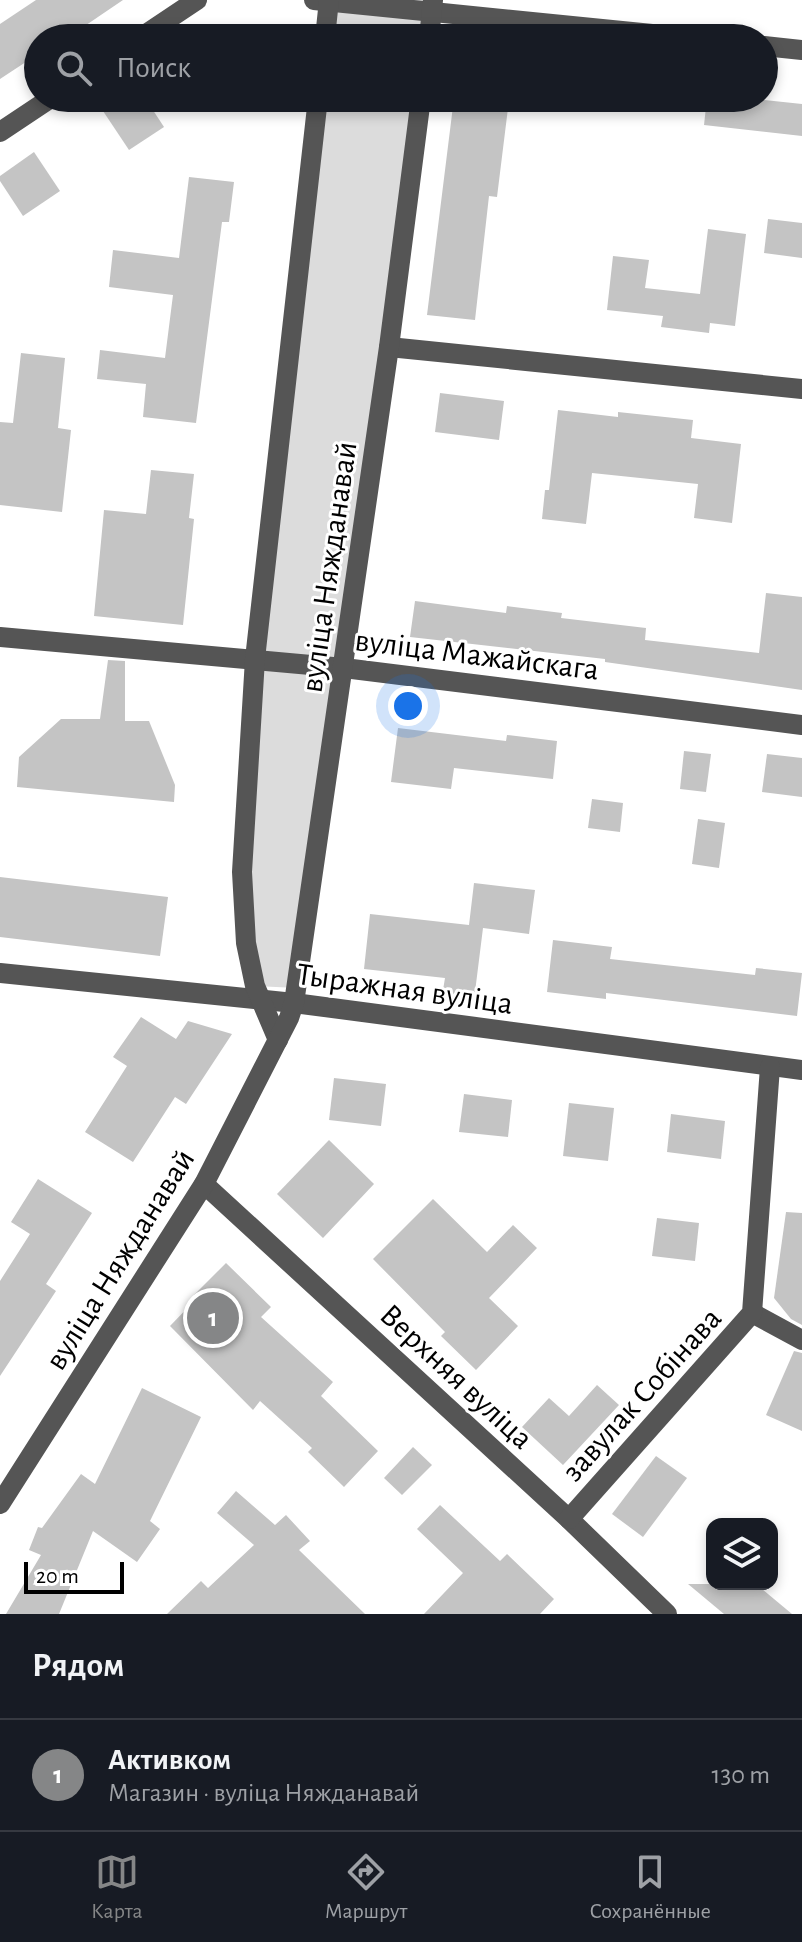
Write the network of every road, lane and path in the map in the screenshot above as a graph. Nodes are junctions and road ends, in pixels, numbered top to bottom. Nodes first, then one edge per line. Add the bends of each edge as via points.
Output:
1 (197, 0) edge
2 (324, 1) edge
3 (433, 5) edge
4 (161, 24) edge
5 (325, 24) edge
6 (582, 24) edge
7 (778, 47) edge
8 (802, 50) edge
9 (30, 112) edge
10 (316, 112) edge
11 (419, 112) edge
12 (0, 132) edge
13 (389, 347) junction
14 (802, 389) edge
15 (0, 637) edge
16 (255, 659) junction
17 (344, 668) junction
18 (802, 725) edge
19 (0, 973) edge
20 (260, 1000) junction
21 (294, 1003) junction
22 (278, 1040) junction
23 (770, 1067) junction
24 (802, 1070) edge
25 (204, 1184) junction
26 (752, 1313) junction
27 (802, 1340) edge
28 (0, 1504) edge
29 (569, 1519) junction
30 (667, 1614) edge

1 - 4 street
2 - 3 street
2 - 5 street
3 - 6 street
7 - 8 street
9 - 12 street
10 - 16 street, вуліца Няжданавай
11 - 13 street, вуліца Няжданавай
13 - 14 street
13 - 17 street, вуліца Няжданавай
15 - 16 street, вуліца Мажайскага
16 - 17 street, вуліца Мажайскага
16 - 20 street, вуліца Няжданавай via 242,872 246,943
17 - 18 street, вуліца Мажайскага
17 - 21 street, вуліца Няжданавай
19 - 20 street, Тыражная вуліца
20 - 21 street, Тыражная вуліца
20 - 22 street, вуліца Няжданавай
21 - 22 street, вуліца Няжданавай
21 - 23 street, Тыражная вуліца
22 - 25 street, вуліца Няжданавай
23 - 24 street, Тыражная вуліца
23 - 26 street, завулак Собінава
25 - 28 street, вуліца Няжданавай
25 - 29 street, Верхняя вуліца
26 - 27 street
26 - 29 street, завулак Собінава
29 - 30 street, Верхняя вуліца

